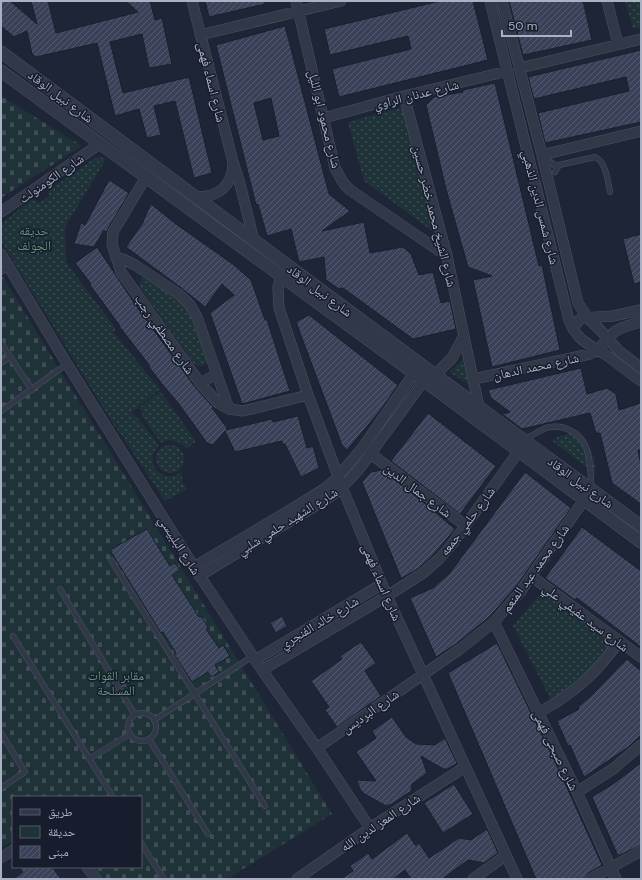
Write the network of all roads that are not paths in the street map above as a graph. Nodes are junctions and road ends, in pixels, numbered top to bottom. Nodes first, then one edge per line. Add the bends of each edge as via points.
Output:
1 (192, 1) edge
2 (341, 1) edge
3 (490, 1) edge
4 (502, 1) edge
5 (607, 1) edge
6 (298, 6) edge
7 (200, 36) junction
8 (641, 39) edge
9 (618, 44) junction
10 (1, 52) edge
11 (520, 68) junction
12 (1, 71) edge
13 (508, 71) junction
14 (404, 96) junction
15 (324, 118) junction
16 (641, 131) edge
17 (101, 143) junction
18 (542, 155) junction
19 (233, 162) junction
20 (146, 177) junction
21 (610, 192) dead end
22 (197, 197) junction
23 (1, 212) edge
24 (254, 241) junction
25 (1, 254) edge
26 (447, 256) junction
27 (116, 258) junction
28 (5, 269) edge
29 (281, 276) junction
30 (641, 310) edge
31 (586, 317) junction
32 (641, 322) edge
33 (573, 329) junction
34 (464, 336) junction
35 (608, 338) junction
36 (1, 343) edge
37 (598, 350) junction
38 (10, 357) junction
39 (1, 363) edge
40 (67, 364) junction
41 (641, 368) edge
42 (217, 374) junction
43 (424, 376) junction
44 (474, 379) junction
45 (641, 381) edge
46 (200, 383) junction
47 (32, 390) junction
48 (308, 395) junction
49 (479, 407) junction
50 (229, 409) junction
51 (1, 411) edge
52 (521, 446) junction
53 (371, 454) junction
54 (339, 477) junction
55 (342, 487) junction
56 (592, 490) junction
57 (584, 500) junction
58 (466, 526) junction
59 (641, 526) edge
60 (641, 542) edge
61 (111, 560) dead end
62 (196, 571) junction
63 (532, 576) junction
64 (382, 584) junction
65 (60, 589) dead end
66 (388, 596) junction
67 (494, 622) junction
68 (13, 636) dead end
69 (619, 641) junction
70 (254, 658) junction
71 (641, 658) edge
72 (262, 670) junction
73 (423, 675) junction
74 (196, 694) junction
75 (538, 713) junction
76 (135, 715) junction
77 (154, 720) junction
78 (1, 733) edge
79 (130, 734) junction
80 (149, 739) junction
81 (641, 745) edge
82 (317, 748) junction
83 (89, 759) junction
84 (465, 767) junction
85 (1, 788) edge
86 (577, 792) junction
87 (112, 796) edge
88 (265, 806) dead end
89 (370, 828) junction
90 (208, 834) dead end
91 (142, 844) edge
92 (12, 851) edge
93 (641, 851) edge
94 (505, 856) junction
95 (1, 858) edge
96 (88, 868) edge
97 (611, 868) junction
98 (302, 878) edge
99 (96, 879) edge
100 (164, 879) edge
101 (473, 879) edge
102 (516, 879) edge
103 (590, 879) edge
104 (616, 879) edge

1 - 7 street, شارع اسماء فهمى
2 - 6 street
3 - 13 street, شارع شمس الدين الذهبي
4 - 11 street, شارع شمس الدين الذهبي
5 - 9 street
6 - 7 street
6 - 15 street, شارع محمود ابو الليل
7 - 19 street, شارع اسماء فهمى
8 - 9 street
9 - 11 street
10 - 22 street, شارع نبيل الوقاد
11 - 18 street, شارع شمس الدين الذهبي
12 - 17 street, شارع نبيل الوقاد
13 - 14 street, شارع عدنان الراوي
13 - 33 street, شارع شمس الدين الذهبي
14 - 15 street, شارع عدنان الراوي
14 - 26 street, شارع الشيخ محمد خضر حسين
15 - 26 street, شارع محمود ابو الليل via 335,168 344,184 359,197
16 - 18 street
17 - 20 street, شارع نبيل الوقاد
17 - 23 street, شارع الكومنولث
18 - 21 lane via 556,169 559,165 598,158 602,162
18 - 31 street, شارع شمس الدين الذهبي via 578,304
19 - 22 street, شارع اسماء فهمى via 229,181 223,188 216,194
19 - 24 street, شارع اسماء فهمى
20 - 27 street, شارع مصطفي رجب via 113,232 112,244
20 - 29 street, شارع نبيل الوقاد
22 - 24 street, شارع نبيل الوقاد
24 - 43 street, شارع نبيل الوقاد
25 - 28 street, شارع البلبيسي
26 - 34 street, شارع الشيخ محمد خضر حسين
27 - 42 street via 136,265 180,295 190,305 197,317
27 - 46 street, شارع مصطفي رجب via 126,280
28 - 40 street, شارع البلبيسي
29 - 43 street, شارع نبيل الوقاد
29 - 48 street, شارع اسماء فهمى via 278,288 279,308
30 - 31 street via 613,316
31 - 33 street via 578,321
31 - 35 street, شارع شمس الدين الذهبي
32 - 35 street via 620,329
33 - 37 street, شارع شمس الدين الذهبي via 586,343
34 - 43 street via 452,358
34 - 44 street, شارع الشيخ محمد خضر حسين
35 - 37 street
35 - 41 street, شارع شمس الدين الذهبي via 618,350
36 - 38 lane
37 - 44 street, شارع محمد الدهان via 579,358
37 - 45 street, شارع شمس الدين الذهبي
38 - 39 lane
38 - 47 lane
40 - 47 lane
40 - 62 street, شارع البلبيسي
42 - 46 street
42 - 50 street
43 - 49 street, شارع نبيل الوقاد
43 - 52 street, شارع نبيل الوقاد
43 - 53 street, شارع الشهيد حلمي شلبي
43 - 54 street, شارع الشهيد حلمي شلبي
44 - 49 street, شارع الشيخ محمد خضر حسين
46 - 50 street, شارع مصطفي رجب via 218,402
47 - 51 lane
48 - 50 street via 250,410
48 - 54 street, شارع اسماء فهمى
49 - 52 street, شارع نبيل الوقاد
52 - 56 street, شارع نبيل الوقاد
52 - 56 lane via 539,431 547,428 564,428 571,431 584,442 587,450
52 - 57 street, شارع نبيل الوقاد
52 - 58 street, شارع حلمي جمعه
53 - 55 street, شارع الشهيد حلمي شلبي
53 - 58 street, شارع جمال الدين
54 - 55 street, شارع اسماء فهمى
54 - 62 street, شارع الشهيد حلمي شلبي
55 - 62 street, شارع الشهيد حلمي شلبي via 327,499
55 - 64 street, شارع اسماء فهمى
56 - 59 street, شارع نبيل الوقاد
57 - 60 street, شارع نبيل الوقاد
57 - 63 street, شارع محمد عبد المنعم
58 - 66 street, شارع حلمي جمعه via 429,568
61 - 74 lane
62 - 70 street, شارع البلبيسي
63 - 67 street, شارع محمد عبد المنعم
63 - 69 street, شارع سيد عفيفي علي
64 - 66 street, شارع اسماء فهمى
64 - 70 street, شارع خالد الفنجري
65 - 76 lane
66 - 72 street, شارع خالد الفنجري
66 - 73 street, شارع اسماء فهمى
67 - 73 street, شارع محمد عبد المنعم
67 - 75 street, شارع صبحى فهمى
68 - 83 lane
69 - 71 street, شارع سيد عفيفي علي
69 - 75 street via 591,676 563,699
70 - 72 street, شارع البلبيسي
70 - 74 lane
72 - 82 street, شارع البلبيسي
73 - 82 street, شارع البرديس
73 - 84 street, شارع اسماء فهمى
74 - 77 lane
74 - 88 lane
75 - 86 street, شارع صبحى فهمى
76 - 77 lane via 142,713
76 - 79 lane via 128,727
77 - 80 lane via 156,727
78 - 85 lane via 25,772
79 - 80 lane via 142,741
79 - 83 lane
80 - 90 lane
81 - 86 street via 613,769
82 - 89 street, شارع البلبيسي
83 - 87 lane
84 - 89 street, شارع المعز لدين الله
84 - 94 street, شارع اسماء فهمى
86 - 97 street, شارع صبحى فهمى
89 - 98 street, شارع المعز لدين الله
91 - 100 lane
92 - 95 street
93 - 97 street
94 - 101 street
94 - 102 street, شارع اسماء فهمى
96 - 99 street
97 - 103 street
97 - 104 street, شارع صبحى فهمى

